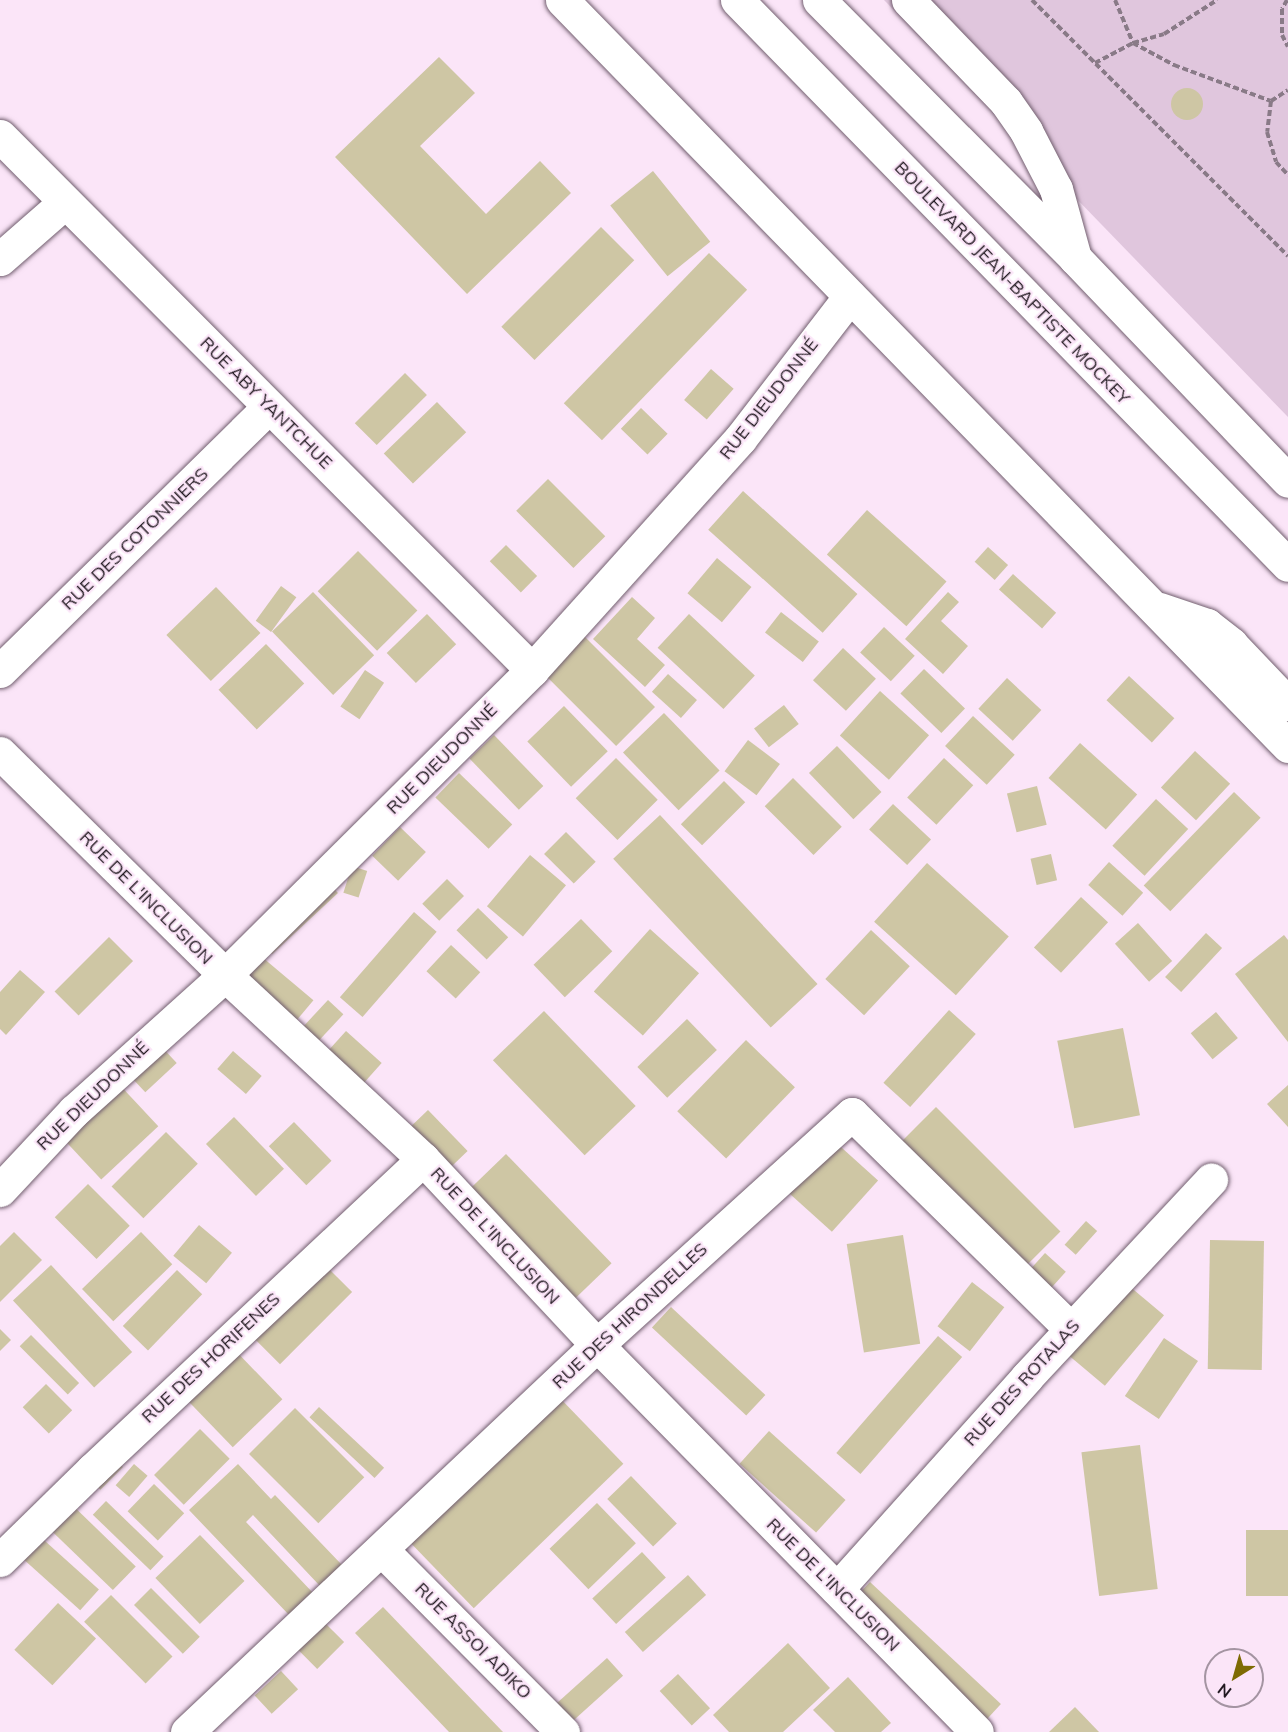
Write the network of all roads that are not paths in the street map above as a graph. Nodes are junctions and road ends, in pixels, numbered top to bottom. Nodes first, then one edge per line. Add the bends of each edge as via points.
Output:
1 (562, 0) edge
2 (737, 0) edge
3 (819, 0) edge
4 (908, 0) edge
5 (0, 136) edge
6 (64, 203) junction
7 (1075, 258) junction
8 (0, 259) edge
9 (850, 296) junction
10 (269, 406) junction
11 (1288, 481) edge
12 (1288, 566) edge
13 (1152, 606) junction
14 (0, 670) edge
15 (532, 670) junction
16 (1288, 704) edge
17 (1288, 746) edge
18 (0, 753) edge
19 (225, 975) junction
20 (423, 1159) junction
21 (1211, 1180) dead end
22 (2, 1182) edge
23 (1071, 1329) junction
24 (597, 1345) junction
25 (382, 1550) junction
26 (0, 1560) edge
27 (837, 1589) junction
28 (189, 1731) edge
29 (563, 1732) edge
30 (977, 1732) edge

1 - 9 main road
2 - 12 main road, BOULEVARD JEAN-BAPTISTE MOCKEY
3 - 7 main road
4 - 7 main road via 1005,102 1026,130 1056,189
5 - 6 main road, RUE ABY YANTCHUE
6 - 8 main road
6 - 10 main road, RUE ABY YANTCHUE
7 - 11 main road
9 - 13 main road
9 - 15 main road, RUE DIEUDONNÉ via 740,439
10 - 14 main road, RUE DES COTONNIERS
10 - 15 main road, RUE ABY YANTCHUE
13 - 16 main road via 1207,625 1231,644
13 - 17 main road
15 - 19 main road, RUE DIEUDONNÉ
18 - 19 main road, RUE DE L'INCLUSION
19 - 20 main road, RUE DE L'INCLUSION
19 - 22 main road, RUE DIEUDONNÉ via 74,1111
20 - 24 main road, RUE DE L'INCLUSION
20 - 26 main road, RUE DES HORIFENES
21 - 23 main road, RUE DES ROTALAS
23 - 24 main road, RUE DES HIRONDELLES via 852,1114
23 - 27 main road, RUE DES ROTALAS
24 - 25 main road, RUE DES HIRONDELLES
24 - 27 main road, RUE DE L'INCLUSION
25 - 28 main road, RUE DES HIRONDELLES
25 - 29 main road, RUE ASSOI ADIKO
27 - 30 main road, RUE DE L'INCLUSION

